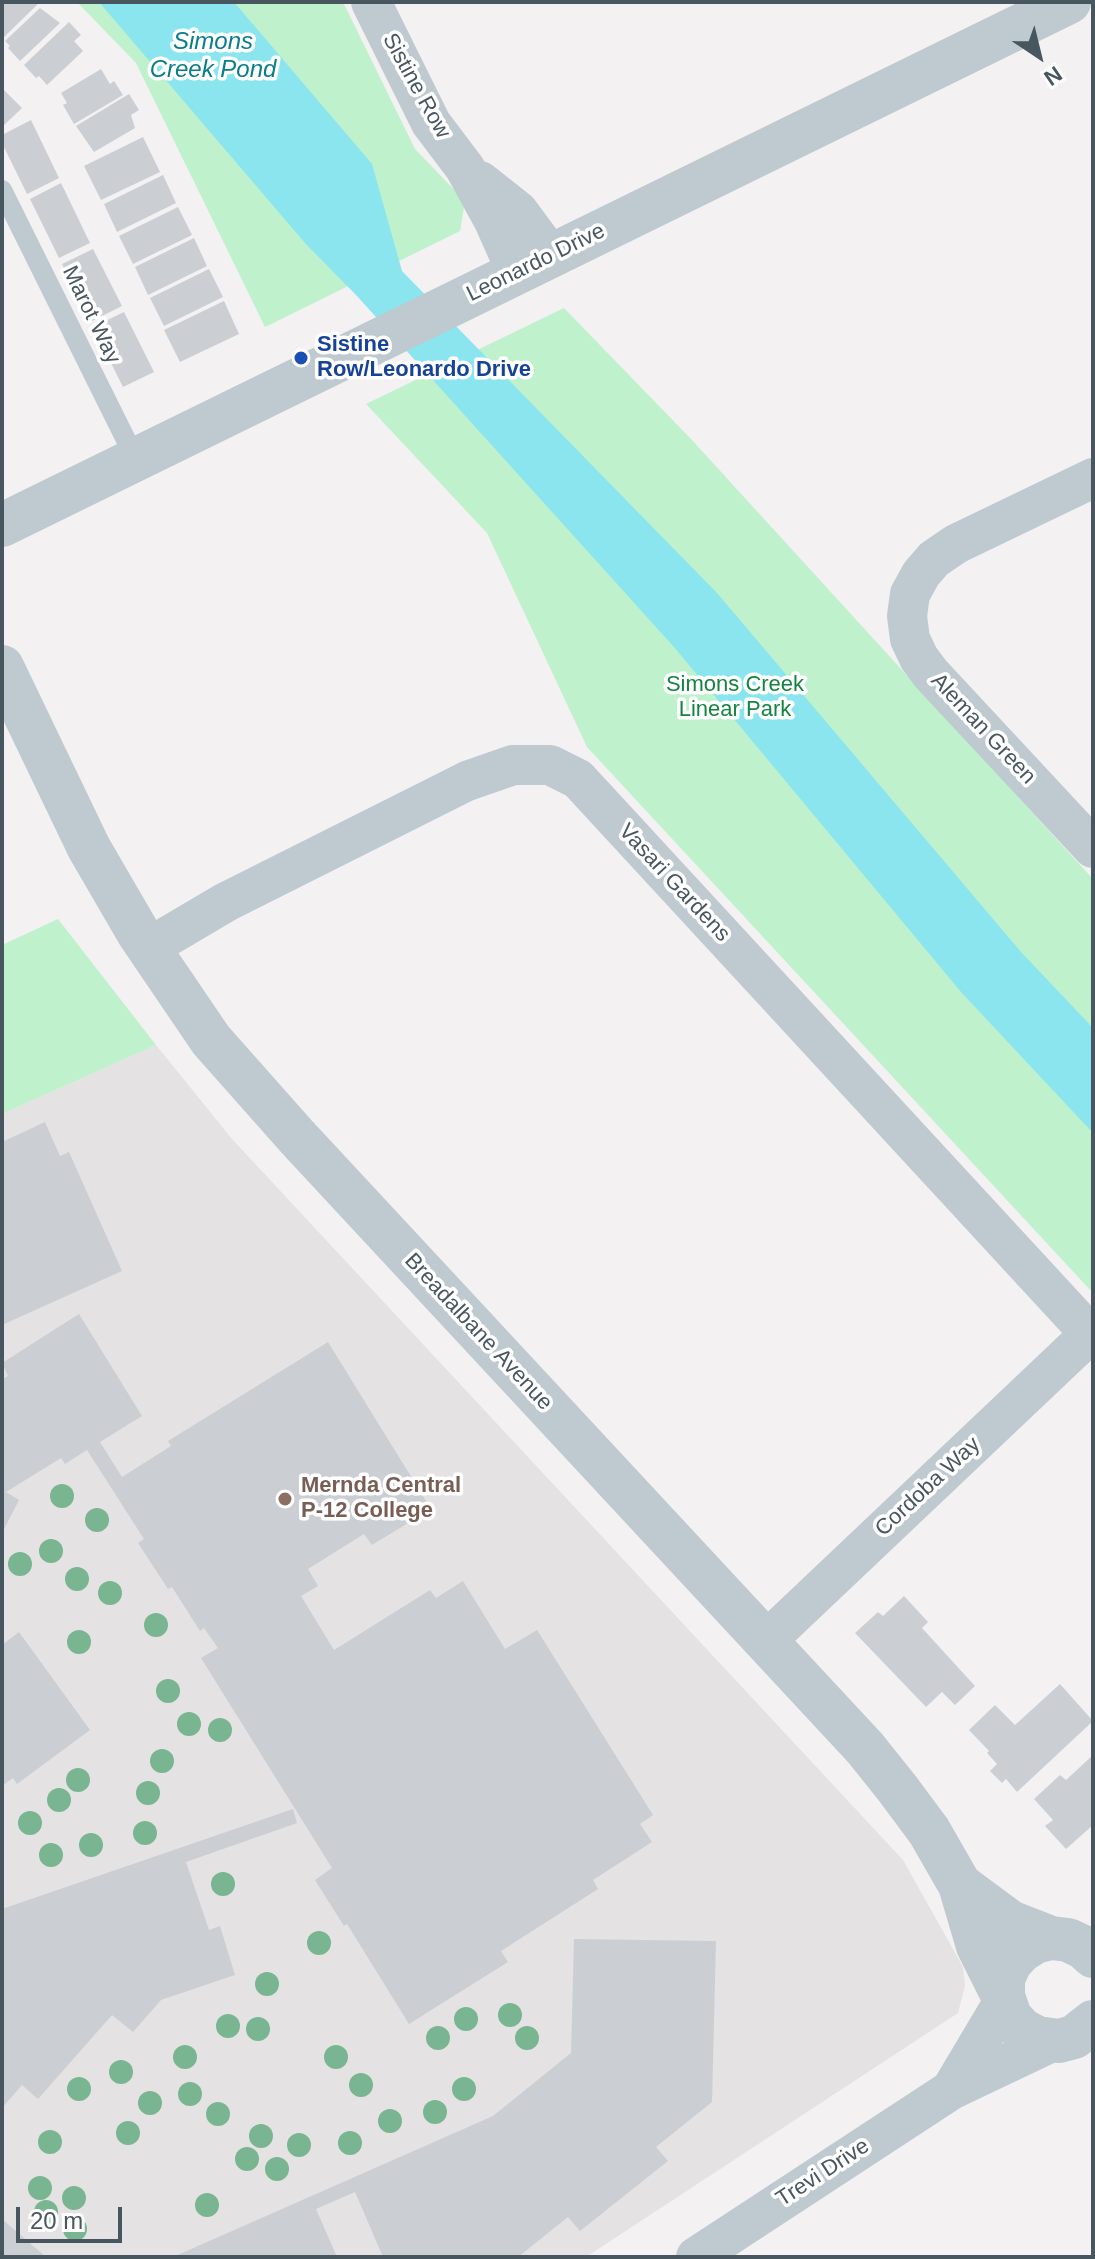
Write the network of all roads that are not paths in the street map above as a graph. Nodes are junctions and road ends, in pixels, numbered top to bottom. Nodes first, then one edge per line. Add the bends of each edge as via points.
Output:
1 (371, 2) edge
2 (1069, 2) edge
3 (2, 190) edge
4 (534, 265) junction
5 (136, 460) junction
6 (1093, 478) edge
7 (2, 525) edge
8 (2, 667) edge
9 (2, 703) edge
10 (42, 747) junction
11 (1093, 848) edge
12 (148, 948) junction
13 (1092, 1336) edge
14 (766, 1641) junction
15 (960, 1885) junction
16 (1051, 1938) junction
17 (1093, 1956) edge
18 (1003, 1998) junction
19 (1075, 2037) edge
20 (951, 2090) junction
21 (723, 2250) edge

1 - 4 street, Sistine Row via 431,123 465,168 532,227
2 - 4 street, Leonardo Drive
3 - 5 lane, Marot Way
4 - 5 street, Leonardo Drive
5 - 7 street, Leonardo Drive
6 - 11 street, Aleman Green via 934,559 910,594 907,616 919,658
8 - 10 street, Breadalbane Avenue
9 - 10 street, Breadalbane Avenue
10 - 12 street, Breadalbane Avenue via 89,848
12 - 13 street, Vasari Gardens via 226,902 467,781 513,765 550,765 578,779
12 - 14 street, Breadalbane Avenue via 211,1040 250,1085
13 - 14 street, Cordoba Way
14 - 15 street, Breadalbane Avenue via 897,1788
15 - 16 street, Breadalbane Avenue via 1010,1922
15 - 18 street, Breadalbane Avenue via 978,1946
16 - 17 street, Breadalbane Avenue via 1068,1940
16 - 18 street via 1035,1942 1010,1963
18 - 19 street, Breadalbane Avenue via 1022,2030 1037,2038
18 - 20 street, Trevi Drive
19 - 20 street, Trevi Drive
20 - 21 street, Trevi Drive

